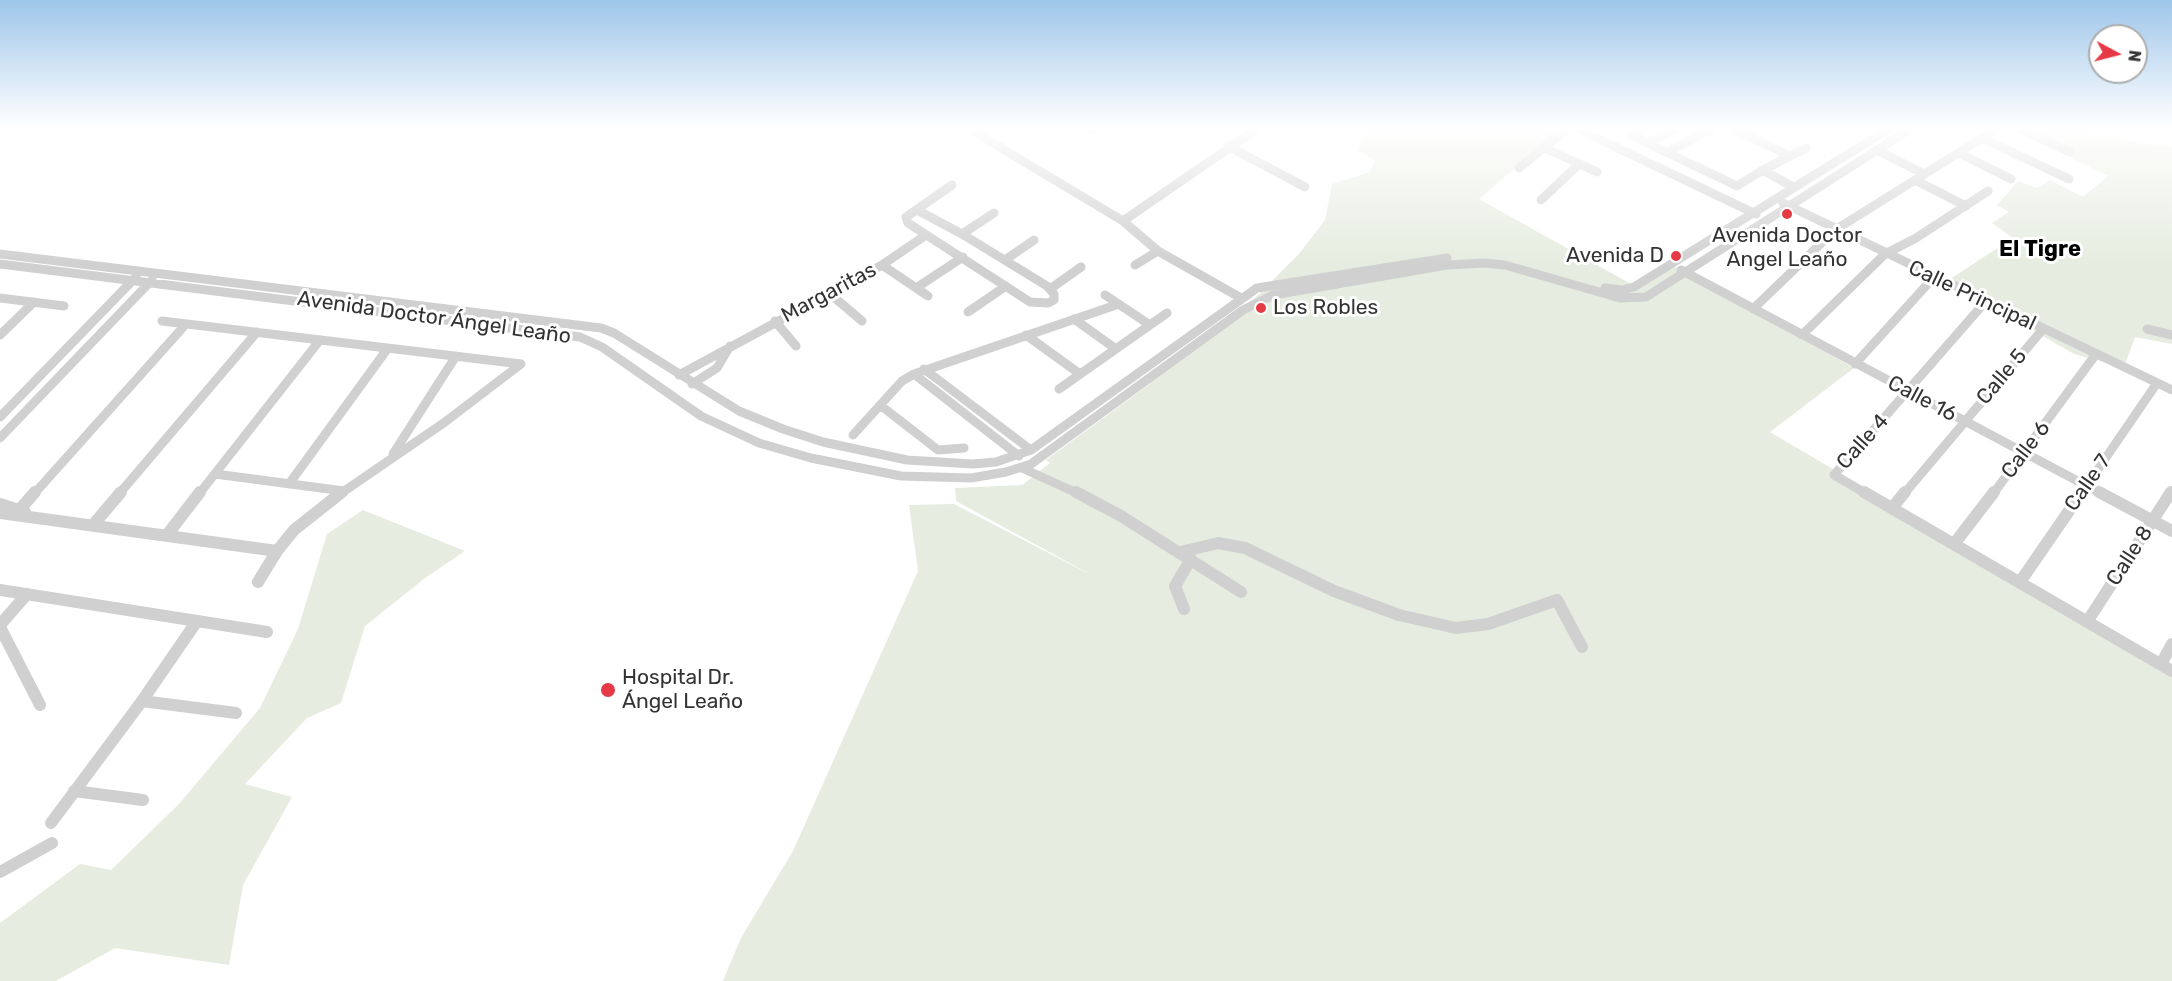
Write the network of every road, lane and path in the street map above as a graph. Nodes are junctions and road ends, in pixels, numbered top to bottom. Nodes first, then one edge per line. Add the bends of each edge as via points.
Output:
1 (1044, 174) edge
2 (1189, 174) edge
3 (1280, 174) edge
4 (1569, 174) edge
5 (1672, 174) edge
6 (1712, 174) edge
7 (1757, 174) edge
8 (1770, 174) edge
9 (1814, 174) edge
10 (1840, 174) edge
11 (1924, 174) edge
12 (2001, 174) edge
13 (2058, 174) edge
14 (2011, 179) dead end
15 (2069, 179) dead end
16 (1915, 180) junction
17 (952, 185) dead end
18 (1305, 187) dead end
19 (1793, 187) junction
20 (1988, 191) dead end
21 (1774, 198) junction
22 (1541, 200) dead end
23 (1789, 206) junction
24 (1966, 207) junction
25 (917, 210) junction
26 (1752, 212) junction
27 (994, 213) dead end
28 (1767, 220) junction
29 (1123, 221) junction
30 (1835, 230) junction
31 (962, 234) junction
32 (926, 235) junction
33 (1034, 240) dead end
34 (1158, 251) junction
35 (0, 254) edge
36 (1885, 254) junction
37 (963, 257) junction
38 (42, 259) junction
39 (1005, 260) junction
40 (0, 264) edge
41 (1135, 264) dead end
42 (882, 265) junction
43 (1672, 265) junction
44 (1081, 267) dead end
45 (32, 268) junction
46 (1684, 272) junction
47 (158, 274) junction
48 (136, 276) junction
49 (1934, 277) junction
50 (1644, 281) junction
51 (150, 282) junction
52 (1006, 286) junction
53 (916, 288) junction
54 (1050, 289) junction
55 (1658, 289) junction
56 (829, 293) junction
57 (1105, 295) dead end
58 (928, 296) dead end
59 (0, 298) edge
60 (1241, 298) junction
61 (1986, 301) junction
62 (34, 302) junction
63 (1119, 304) junction
64 (64, 306) dead end
65 (1753, 309) junction
66 (968, 312) dead end
67 (1167, 313) dead end
68 (1074, 319) junction
69 (162, 321) dead end
70 (775, 321) junction
71 (862, 321) dead end
72 (186, 324) junction
73 (1150, 325) junction
74 (2146, 328) dead end
75 (2043, 329) junction
76 (256, 332) junction
77 (2172, 334) edge
78 (0, 335) edge
79 (1026, 335) junction
80 (1802, 335) junction
81 (320, 340) junction
82 (730, 346) junction
83 (796, 346) dead end
84 (388, 348) junction
85 (1116, 349) junction
86 (2096, 354) junction
87 (456, 356) junction
88 (1855, 364) junction
89 (924, 369) junction
90 (914, 374) junction
91 (1080, 374) junction
92 (679, 375) junction
93 (2157, 383) junction
94 (692, 384) junction
95 (1059, 389) dead end
96 (2172, 390) edge
97 (1908, 392) junction
98 (880, 405) junction
99 (0, 417) edge
100 (1964, 422) junction
101 (1002, 429) junction
102 (853, 435) dead end
103 (992, 435) junction
104 (0, 438) edge
105 (964, 448) dead end
106 (1031, 450) junction
107 (2024, 453) junction
108 (1018, 456) junction
109 (389, 460) junction
110 (1022, 468) junction
111 (215, 474) junction
112 (289, 484) junction
113 (2086, 486) junction
114 (344, 491) junction
115 (2172, 491) edge
116 (0, 504) edge
117 (1892, 508) junction
118 (0, 513) edge
119 (21, 513) junction
120 (2153, 521) junction
121 (93, 525) junction
122 (2172, 531) edge
123 (166, 535) junction
124 (1954, 544) junction
125 (277, 551) junction
126 (1186, 555) junction
127 (258, 582) dead end
128 (2020, 582) junction
129 (0, 590) edge
130 (1241, 592) dead end
131 (27, 594) junction
132 (1184, 609) dead end
133 (197, 621) junction
134 (2087, 622) junction
135 (0, 626) edge
136 (267, 632) dead end
137 (2172, 644) edge
138 (1582, 647) dead end
139 (2160, 664) junction
140 (2172, 671) edge
141 (142, 701) junction
142 (40, 705) dead end
143 (236, 713) dead end
144 (74, 791) junction
145 (143, 800) dead end
146 (51, 823) dead end
147 (52, 843) dead end
148 (0, 873) edge

1 - 29 street
2 - 29 street
3 - 18 street
4 - 22 street
5 - 26 street
6 - 7 street via 1737,186
8 - 19 street
9 - 19 street, Avenida Doctor Ángel Leaño
10 - 23 street, Avenida Doctor Ángel Leaño
11 - 16 street
12 - 14 street
13 - 15 street
16 - 24 street
16 - 30 street
17 - 25 street
19 - 21 street, Avenida Doctor Ángel Leaño
20 - 24 street
21 - 23 street, Calle Principal
21 - 26 street, Avenida Doctor Ángel Leaño
23 - 28 street, Avenida Doctor Ángel Leaño
23 - 30 street, Calle Principal
24 - 36 street
25 - 31 street
25 - 32 street via 906,217 908,224
26 - 28 street
26 - 43 street, Avenida Doctor Ángel Leaño
27 - 31 street
28 - 46 street, Avenida Doctor Ángel Leaño
29 - 34 street
30 - 36 street, Calle Principal
30 - 65 street
31 - 39 street
32 - 37 street
32 - 42 street, Margaritas
33 - 39 street
34 - 41 street
34 - 60 street
35 - 38 street, Avenida Doctor Ángel Leaño
36 - 49 street, Calle Principal
36 - 80 street
37 - 52 street
37 - 53 street
38 - 45 street
38 - 48 street, Avenida Doctor Ángel Leaño
39 - 54 street
40 - 45 street, Avenida Doctor Ángel Leaño
42 - 53 street
42 - 56 street, Margaritas
43 - 46 street, Calle 16
43 - 50 street, Avenida Doctor Ángel Leaño
44 - 54 street
45 - 48 street, Avenida Doctor Ángel Leaño
46 - 55 street, Avenida Doctor Ángel Leaño
46 - 65 street, Calle 16
47 - 48 street, Avenida Doctor Ángel Leaño
47 - 51 street
47 - 92 street, Avenida Doctor Ángel Leaño via 601,328
48 - 51 street, Avenida Doctor Ángel Leaño
48 - 99 street
49 - 61 street, Calle Principal
49 - 88 street
50 - 55 street via 1653,281
50 - 60 street, Avenida Doctor Ángel Leaño via 1616,290 1508,259 1466,256 1266,286
51 - 104 street
51 - 110 street, Avenida Doctor Ángel Leaño via 580,338 602,347 710,421 759,443 901,476 971,478
52 - 54 street via 1037,304 1054,300
52 - 66 street
53 - 58 street
55 - 110 street, Avenida Doctor Ángel Leaño via 1637,299 1620,298 1505,265 1485,263 1447,265 1273,295 1243,310
56 - 70 street, Margaritas
56 - 71 street
57 - 63 street
59 - 62 street
60 - 106 street, Avenida Doctor Ángel Leaño
61 - 75 street, Calle Principal
61 - 97 street, Calle 4
62 - 64 street
62 - 78 street
63 - 68 street
63 - 73 street
65 - 80 street, Calle 16
67 - 73 street
68 - 79 street
68 - 85 street
69 - 72 street
70 - 82 street, Margaritas
70 - 83 street
72 - 76 street
72 - 119 street
73 - 85 street
74 - 77 street
75 - 86 street, Calle Principal
75 - 100 street, Calle 5
76 - 81 street
76 - 121 street
79 - 89 street
79 - 91 street
80 - 88 street, Calle 16
81 - 84 street
81 - 111 street
82 - 92 street, Margaritas
82 - 94 street, Margaritas via 717,368
84 - 87 street
84 - 112 street
85 - 91 street
86 - 93 street, Calle Principal
86 - 107 street, Calle 6
87 - 109 street
87 - 109 street via 521,364
88 - 97 street, Calle 16
89 - 90 street
89 - 101 street
90 - 98 street
90 - 103 street
91 - 95 street
92 - 94 street, Avenida Doctor Ángel Leaño
93 - 96 street, Calle Principal
93 - 113 street, Calle 7
94 - 108 street, Avenida Doctor Ángel Leaño via 739,411 783,429 875,454 973,464
97 - 100 street, Calle 16
97 - 117 street, Calle 4 via 1834,475
98 - 102 street
98 - 105 street via 938,450
100 - 107 street, Calle 16
100 - 117 street, Calle 5
101 - 103 street
101 - 106 street
103 - 108 street
106 - 108 street, Avenida Doctor Ángel Leaño
107 - 113 street, Calle 16
107 - 124 street, Calle 6
109 - 114 street
110 - 126 street via 1092,500
111 - 112 street
111 - 123 street
112 - 114 street
113 - 120 street, Calle 16
113 - 128 street, Calle 7
114 - 125 street via 294,530
115 - 120 street, Calle 8
116 - 119 street
117 - 124 street
118 - 119 street
119 - 121 street
120 - 122 street, Calle 16
120 - 134 street, Calle 8
121 - 123 street
123 - 125 street
124 - 128 street
125 - 127 street
126 - 130 street
126 - 132 street via 1175,586
126 - 138 street via 1218,543 1245,548 1334,591 1399,615 1456,628 1488,624 1557,600
128 - 134 street
129 - 131 street
131 - 133 street
131 - 135 street
133 - 136 street
133 - 141 street
134 - 139 street
135 - 142 street
137 - 139 street
139 - 140 street
141 - 143 street
141 - 144 street
144 - 145 street
144 - 146 street
147 - 148 street

